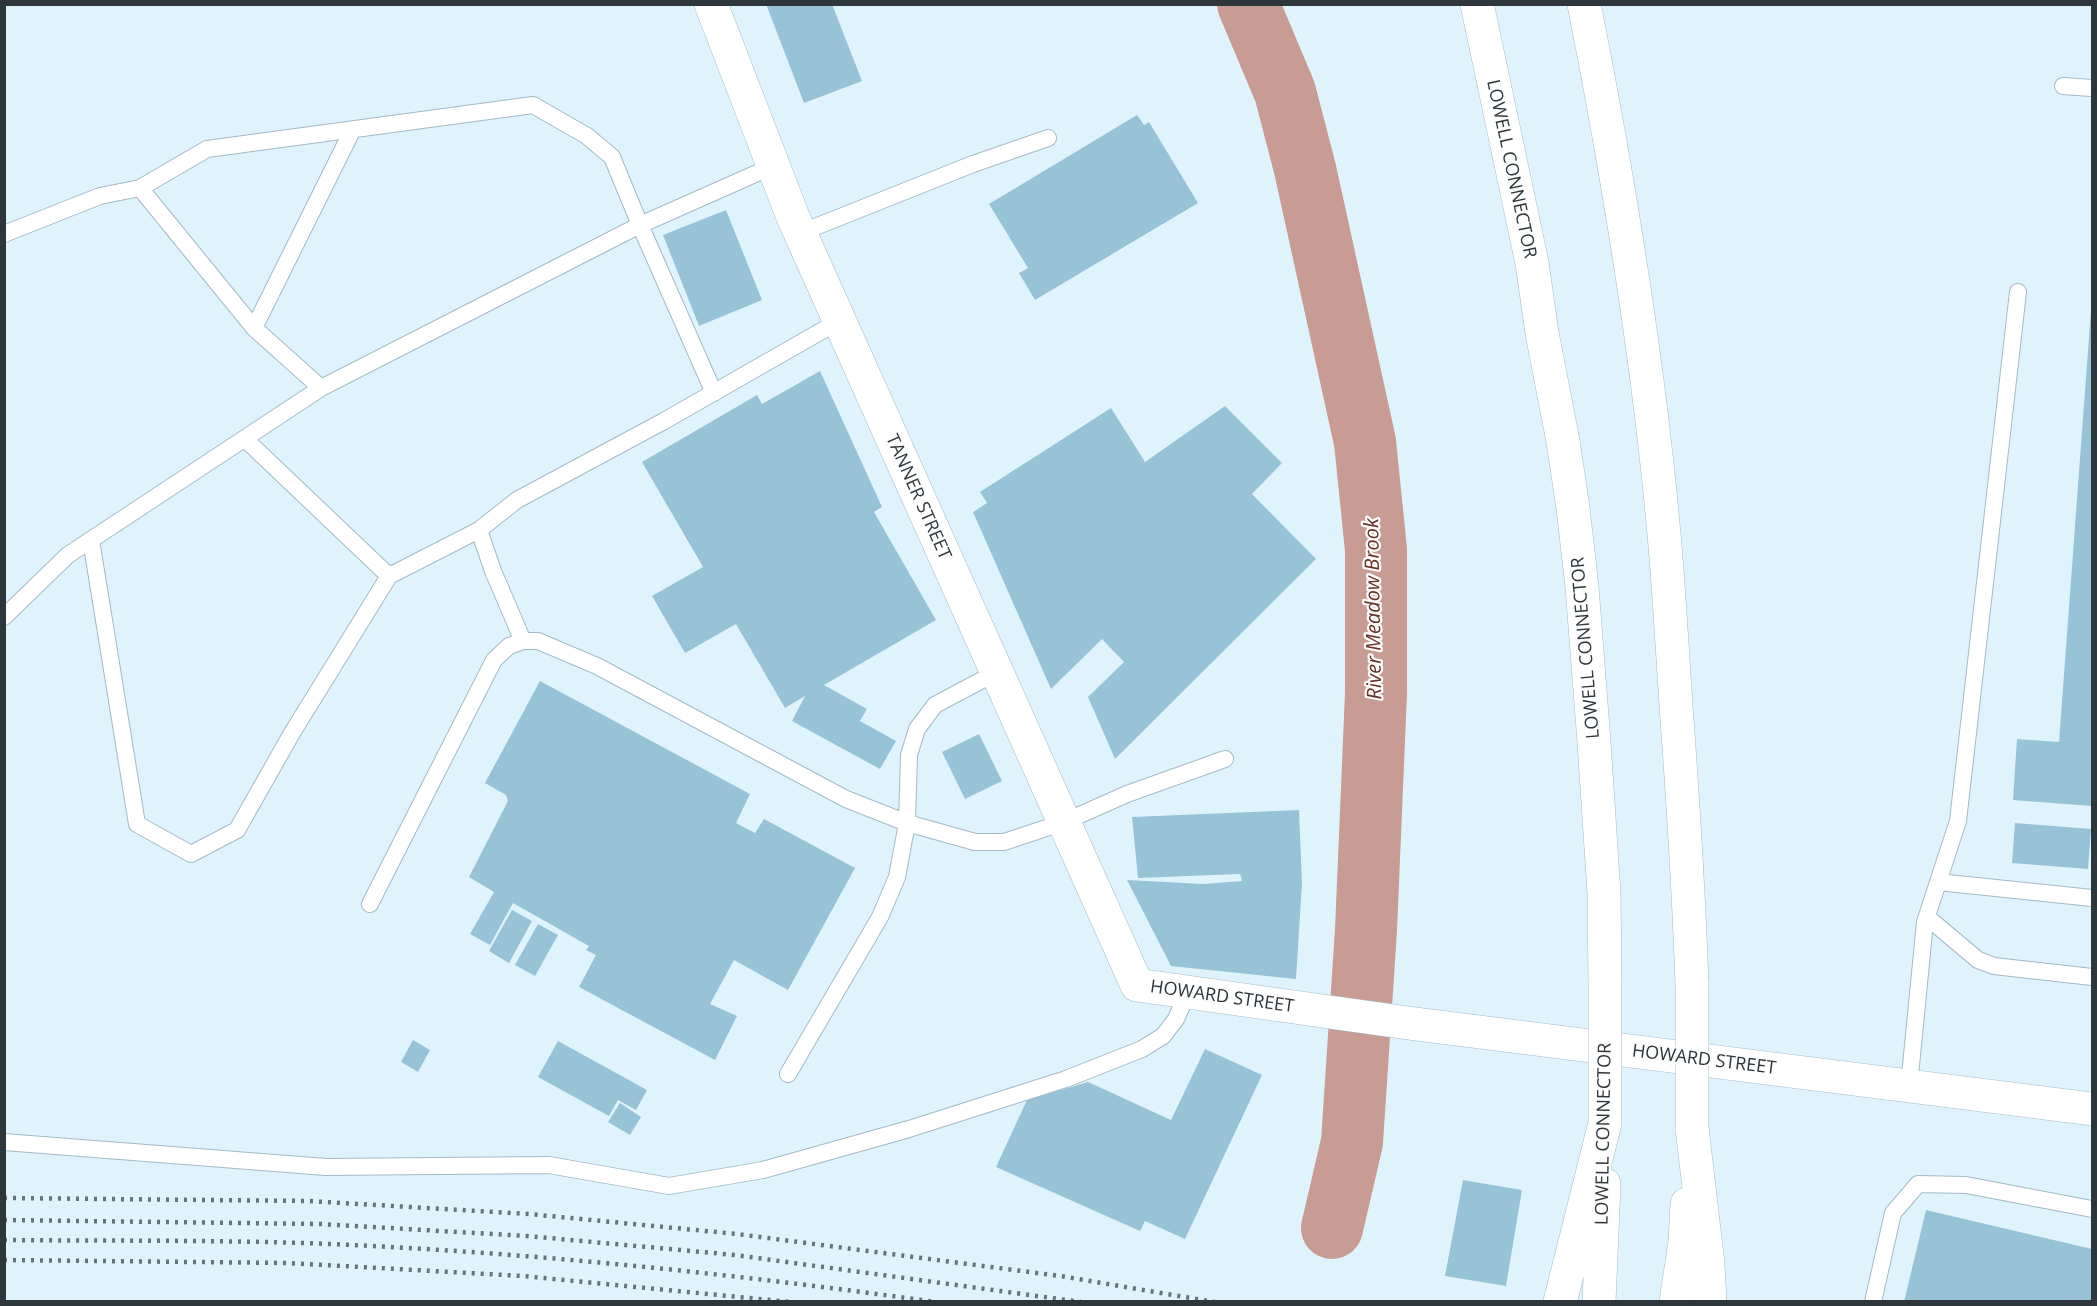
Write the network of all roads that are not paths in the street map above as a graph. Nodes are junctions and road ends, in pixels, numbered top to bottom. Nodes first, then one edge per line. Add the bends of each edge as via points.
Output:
1 (711, 4) edge
2 (1477, 4) edge
3 (1584, 4) edge
4 (2063, 86) dead end
5 (2092, 88) edge
6 (353, 129) junction
7 (1048, 138) dead end
8 (773, 166) junction
9 (140, 188) junction
10 (640, 225) junction
11 (800, 233) junction
12 (4, 234) edge
13 (2018, 292) dead end
14 (839, 321) junction
15 (254, 328) junction
16 (321, 388) junction
17 (714, 393) junction
18 (245, 438) junction
19 (478, 530) junction
20 (91, 540) junction
21 (388, 576) junction
22 (4, 617) edge
23 (523, 641) junction
24 (997, 672) junction
25 (1225, 759) dead end
26 (1064, 822) junction
27 (907, 823) junction
28 (1938, 882) junction
29 (2092, 898) edge
30 (370, 904) dead end
31 (1927, 917) junction
32 (2092, 977) edge
33 (1137, 985) joint
34 (1188, 992) junction
35 (788, 1074) dead end
36 (1909, 1086) junction
37 (2092, 1109) edge
38 (1605, 1123) junction
39 (1692, 1128) junction
40 (4, 1142) edge
41 (2092, 1209) edge
42 (1560, 1302) edge
43 (1599, 1302) edge
44 (1676, 1302) edge
45 (1710, 1302) edge
46 (1873, 1302) edge

1 - 8 main road, TANNER STREET
2 - 38 main road, LOWELL CONNECTOR, bridge via 1532,263 1573,508 1604,893
3 - 39 main road, bridge via 1631,268 1664,535 1687,862
4 - 5 lane
6 - 9 lane via 207,149
6 - 10 lane via 533,105 587,136 612,157
6 - 15 lane
7 - 11 lane
8 - 10 lane
8 - 11 main road, TANNER STREET
9 - 12 lane via 100,196
9 - 15 lane
10 - 16 lane
10 - 17 lane
11 - 14 main road, TANNER STREET
13 - 28 lane via 1958,821
14 - 17 lane
14 - 24 main road, TANNER STREET
15 - 16 lane
16 - 18 lane
17 - 19 lane via 517,500
18 - 20 lane
18 - 21 lane
19 - 21 lane
19 - 23 lane
20 - 21 lane via 137,824 191,854 237,830
20 - 22 lane via 68,555
23 - 27 lane via 538,641 597,666 846,799
23 - 30 lane via 509,646 494,660
24 - 26 main road, TANNER STREET
24 - 27 lane via 935,705 917,729 909,755
25 - 26 lane via 1126,794
26 - 27 lane via 1004,842 975,842
26 - 33 main road, TANNER STREET
27 - 35 lane via 897,877 880,917
28 - 29 lane
28 - 31 lane
31 - 32 lane via 1978,960 1994,966
31 - 36 lane
33 - 34 main road, HOWARD STREET
34 - 36 main road, HOWARD STREET
34 - 40 lane via 1176,1019 1163,1035 1142,1049 1066,1079 909,1130 763,1170 669,1186 549,1165 326,1167
36 - 37 main road, HOWARD STREET
38 - 42 main road
38 - 43 main road, LOWELL CONNECTOR
39 - 44 main road
39 - 45 main road
41 - 46 lane via 1966,1185 1918,1184 1893,1214

